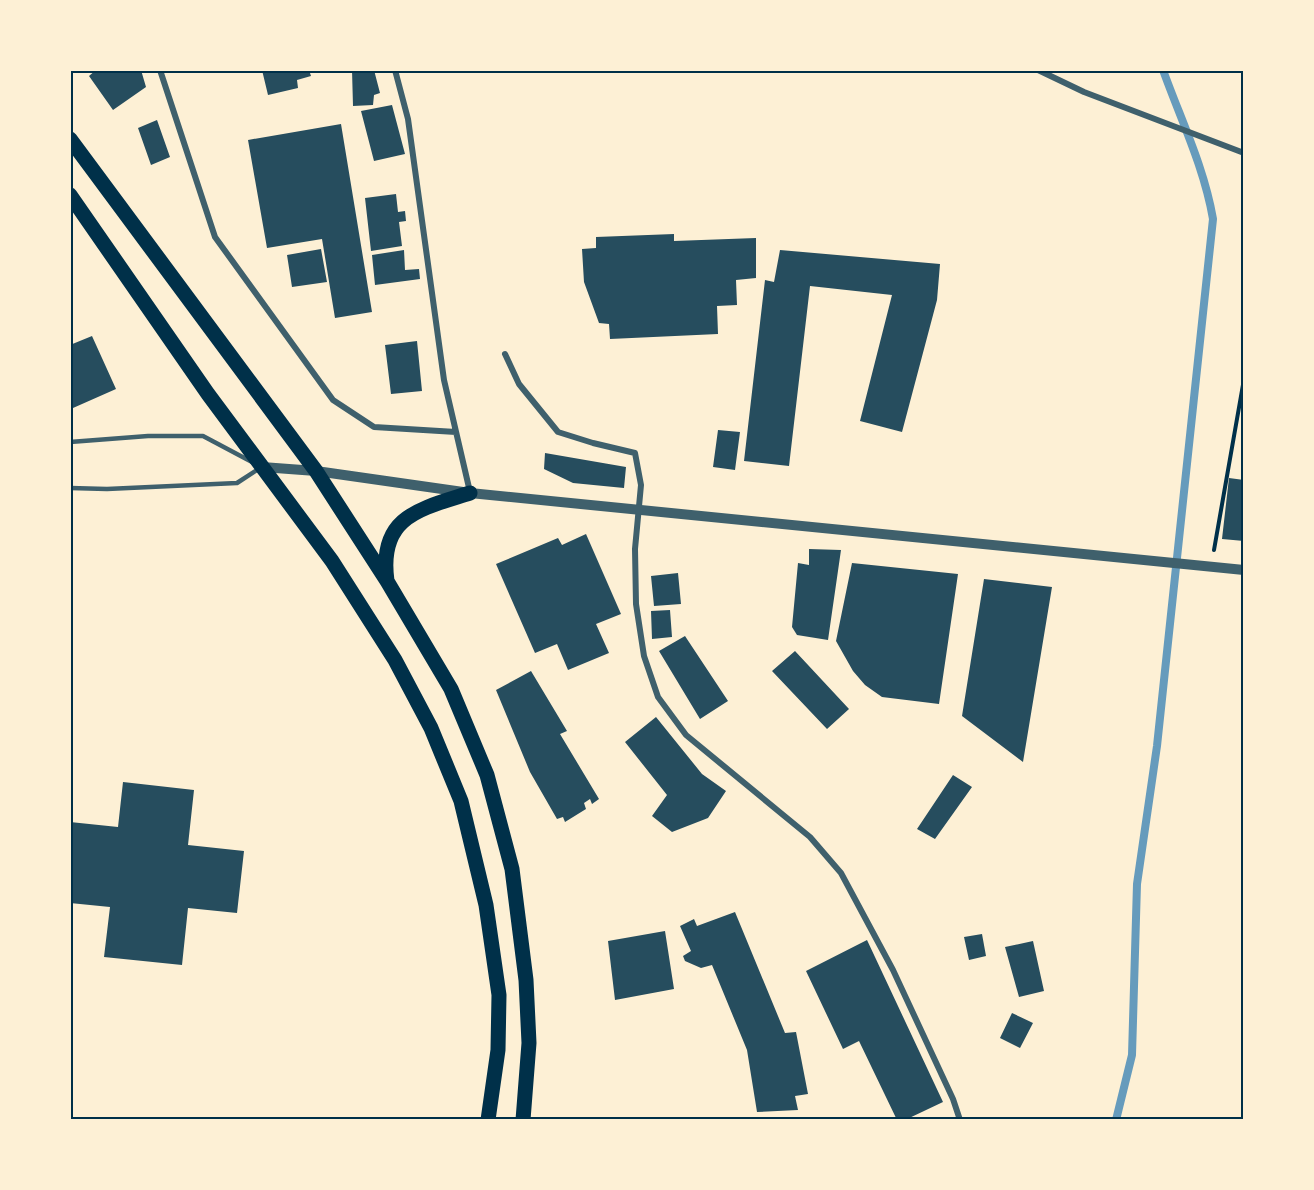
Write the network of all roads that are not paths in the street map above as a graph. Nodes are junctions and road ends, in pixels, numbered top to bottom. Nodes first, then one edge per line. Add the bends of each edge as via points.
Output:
1 (160, 70) edge
2 (395, 70) edge
3 (1038, 70) edge
4 (70, 139) edge
5 (1244, 153) edge
6 (70, 195) edge
7 (505, 354) dead end
8 (456, 432) junction
9 (70, 442) edge
10 (262, 467) junction
11 (316, 471) junction
12 (70, 488) edge
13 (470, 493) junction
14 (639, 508) junction
15 (1244, 570) edge
16 (387, 582) junction
17 (488, 1119) edge
18 (523, 1119) edge
19 (960, 1119) edge

1 - 8 street via 215,237 333,400 374,427
2 - 8 street via 408,119 444,380
3 - 5 street via 1084,92
4 - 11 main road
6 - 10 main road
7 - 14 street via 519,384 558,432 635,453 641,485
8 - 13 street
9 - 10 lane via 202,436
10 - 11 street
10 - 12 lane via 237,483
10 - 17 main road via 332,561 395,660 431,728 461,801 486,906 499,995 498,1050
11 - 13 street
11 - 16 main road
13 - 14 street
13 - 16 main road via 421,509 401,523 388,545
14 - 15 street
14 - 19 street via 636,604 644,656 658,697 686,735 810,837 841,873 893,970
16 - 18 main road via 451,689 470,732 487,775 512,869 526,980 529,1043

